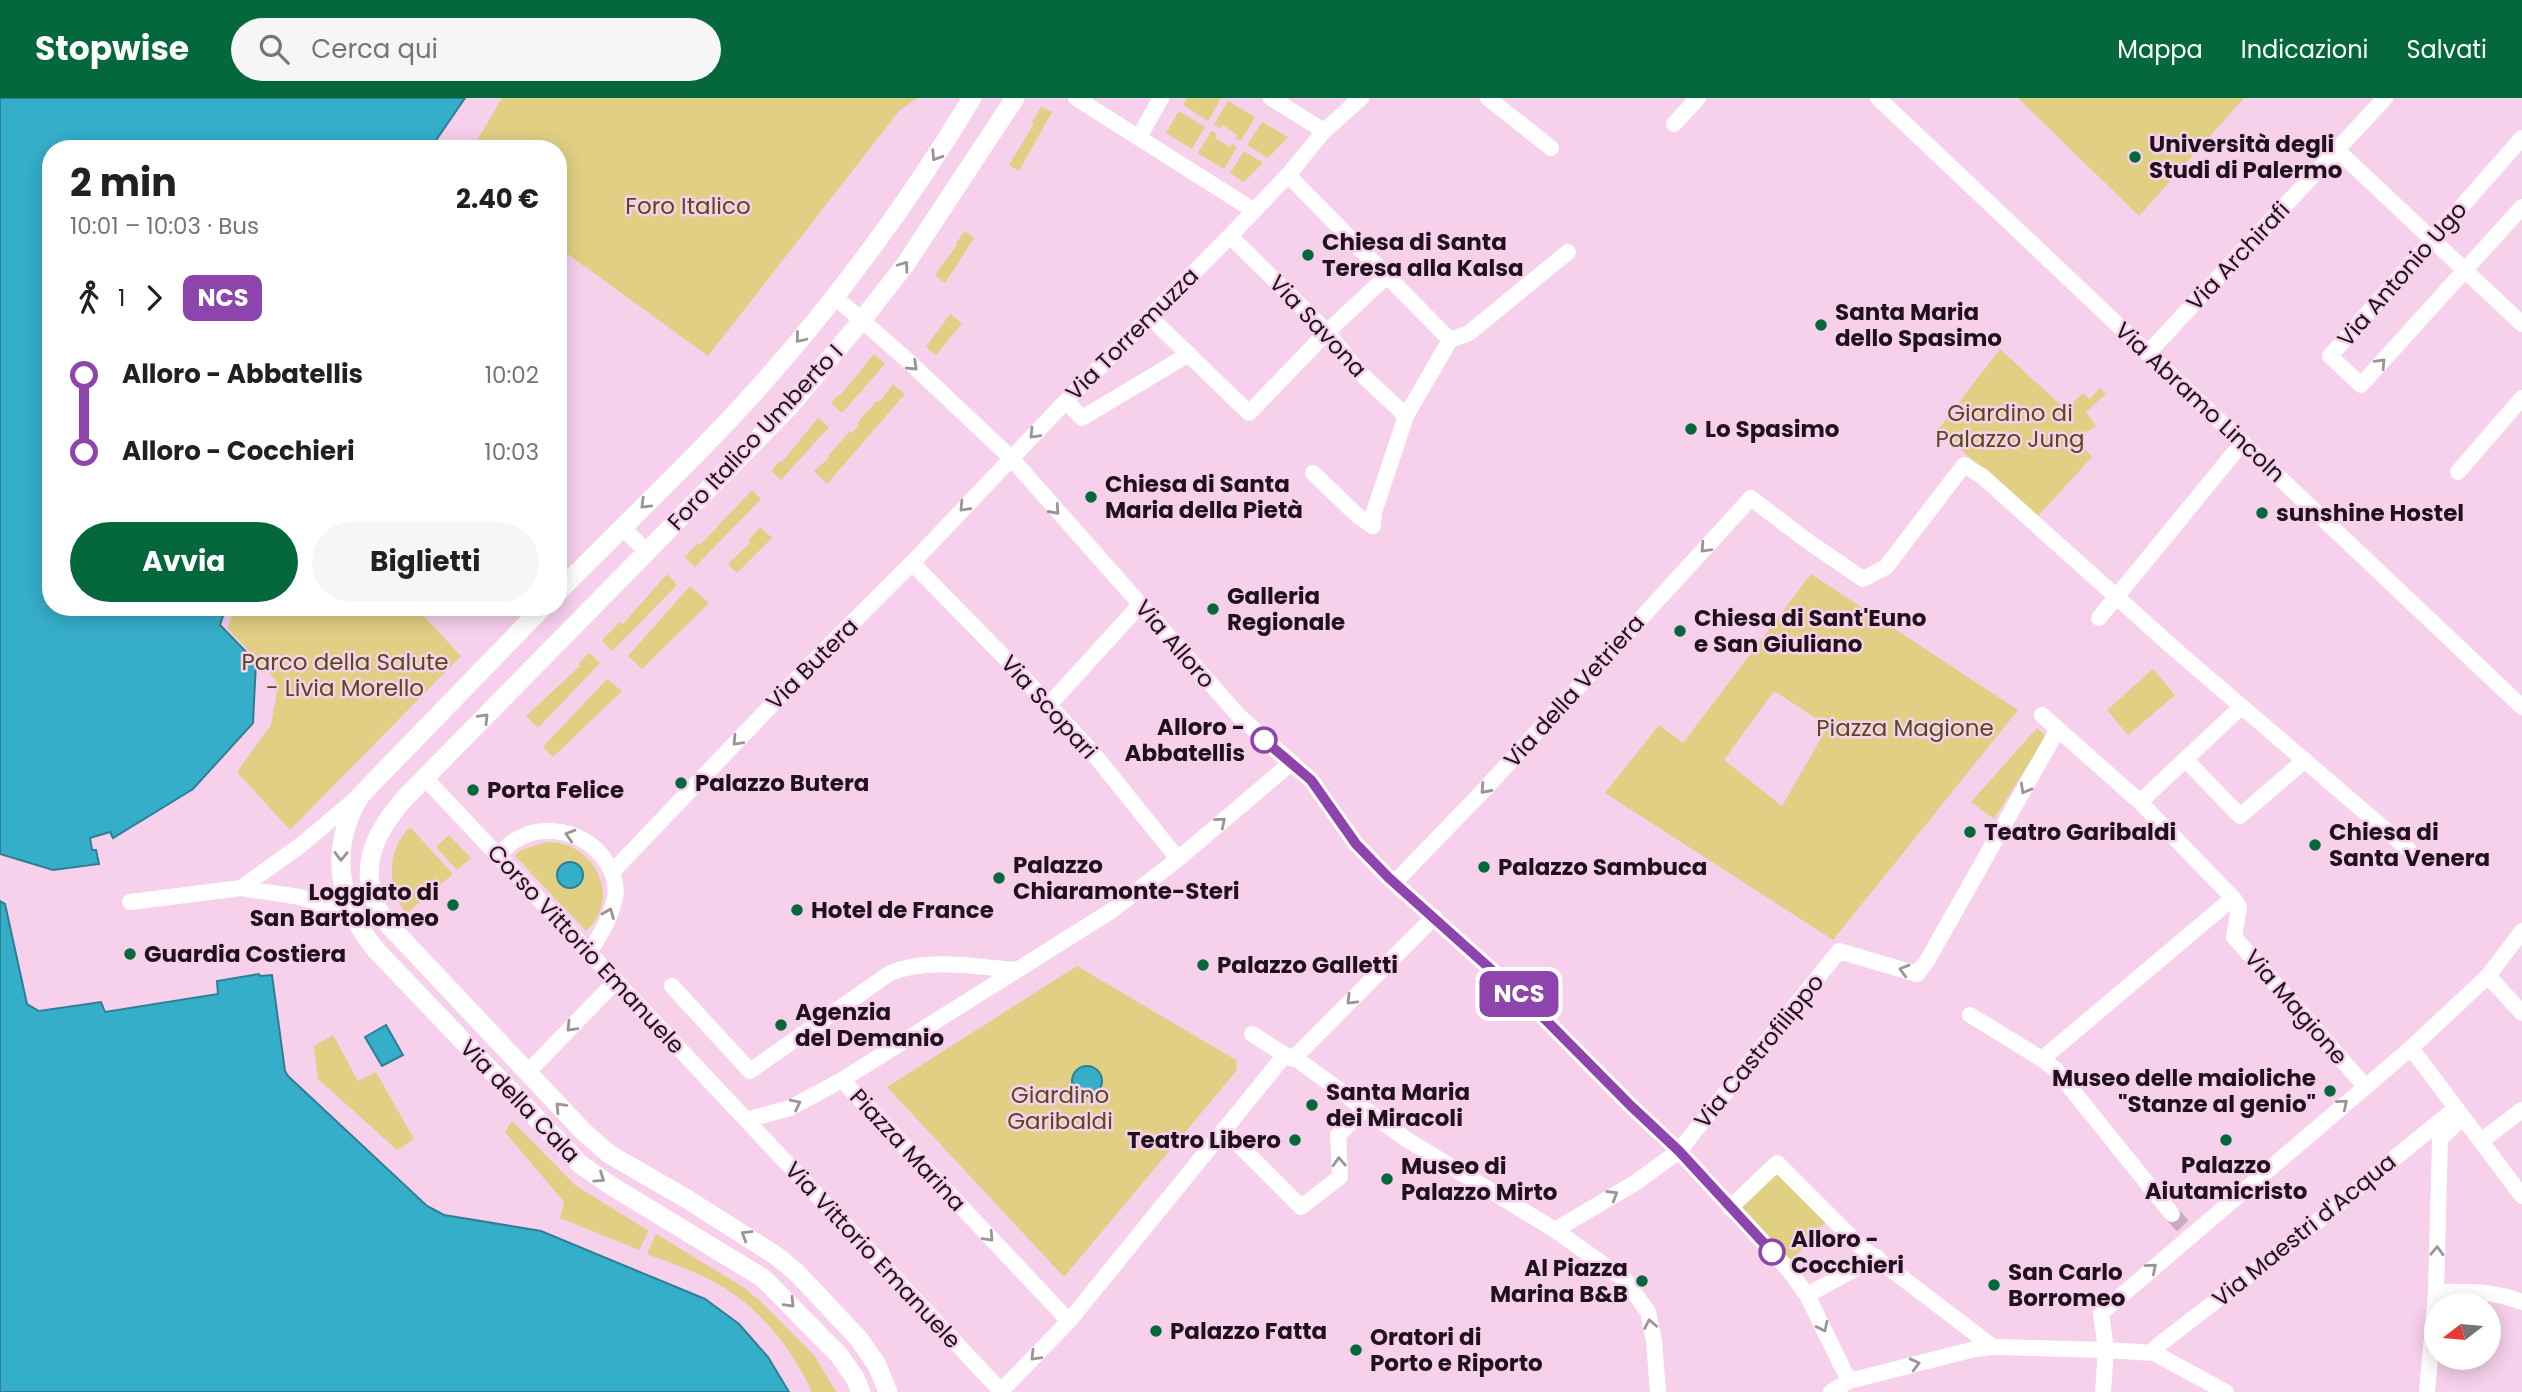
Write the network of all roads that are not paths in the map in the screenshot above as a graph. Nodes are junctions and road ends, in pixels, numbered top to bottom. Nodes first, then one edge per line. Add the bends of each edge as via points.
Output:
1 (972, 98) edge
2 (1015, 98) edge
3 (1076, 98) edge
4 (1161, 98) edge
5 (1271, 98) edge
6 (1488, 98) edge
7 (1698, 98) edge
8 (1878, 98) edge
9 (2385, 98) edge
10 (1351, 102) edge
11 (1674, 124) dead end
12 (1324, 131) junction
13 (1139, 137) junction
14 (2522, 138) edge
15 (1551, 148) dead end
16 (2337, 150) junction
17 (1288, 174) junction
18 (2522, 207) edge
19 (1254, 210) junction
20 (1230, 236) junction
21 (2432, 239) junction
22 (1568, 252) dead end
23 (2466, 271) junction
24 (1387, 276) junction
25 (835, 297) junction
26 (1150, 317) junction
27 (862, 320) junction
28 (2522, 324) edge
29 (1327, 332) junction
30 (1450, 340) junction
31 (2148, 353) junction
32 (1189, 354) junction
33 (2522, 397) edge
34 (1066, 401) junction
35 (1406, 416) junction
36 (2243, 442) junction
37 (1011, 458) junction
38 (2458, 472) dead end
39 (1313, 473) dead end
40 (622, 527) junction
41 (647, 552) junction
42 (912, 563) junction
43 (567, 583) edge
44 (2116, 596) junction
45 (1140, 604) junction
46 (534, 616) edge
47 (2099, 618) dead end
48 (2235, 702) junction
49 (1048, 706) junction
50 (2522, 707) edge
51 (2042, 715) dead end
52 (2058, 729) junction
53 (2186, 760) junction
54 (2305, 760) junction
55 (1291, 763) junction
56 (430, 772) junction
57 (360, 796) junction
58 (2140, 802) junction
59 (2409, 850) dead end
60 (498, 856) junction
61 (1178, 859) junction
62 (613, 871) junction
63 (1395, 883) junction
64 (241, 888) junction
65 (2233, 898) junction
66 (130, 902) dead end
67 (1434, 917) junction
68 (356, 923) junction
69 (2522, 931) edge
70 (589, 952) junction
71 (1017, 971) junction
72 (2488, 976) junction
73 (615, 981) junction
74 (672, 986) dead end
75 (2522, 1013) edge
76 (1970, 1015) dead end
77 (1252, 1034) dead end
78 (2411, 1048) junction
79 (1289, 1057) junction
80 (2042, 1059) junction
81 (527, 1073) junction
82 (842, 1080) junction
83 (2365, 1086) junction
84 (1363, 1110) junction
85 (2522, 1110) edge
86 (2460, 1112) junction
87 (746, 1120) junction
88 (1224, 1130) junction
89 (2481, 1141) junction
90 (1679, 1151) junction
91 (2522, 1196) edge
92 (1730, 1208) junction
93 (2182, 1225) junction
94 (1555, 1230) junction
95 (1878, 1258) junction
96 (2436, 1292) junction
97 (1807, 1295) junction
98 (2522, 1302) edge
99 (1069, 1321) junction
100 (1993, 1348) junction
101 (2106, 1350) junction
102 (2154, 1353) junction
103 (1849, 1381) junction
104 (1000, 1391) edge
105 (860, 1392) edge
106 (888, 1392) edge
107 (1658, 1392) edge
108 (1831, 1392) edge
109 (2103, 1392) edge
110 (2226, 1392) edge
111 (2427, 1392) edge

1 -> 25 main road, Foro Italico Umberto I via 891,223
27 -> 2 main road, Foro Italico Umberto I via 927,233
3 - 13 street
4 - 13 street
5 - 12 street
6 - 15 street
7 - 11 street
8 - 31 street, Via Abramo Lincoln
9 - 16 street, Via Archirafi
10 - 12 street, Via Torremuzza
12 - 17 street, Via Torremuzza
13 - 19 street
14 - 21 street, Via Antonio Ugo
16 - 21 street
16 - 31 street, Via Archirafi
17 - 19 street, Via Torremuzza
17 - 24 street
18 - 23 street, Via Antonio Ugo
19 - 20 street, Via Torremuzza
20 - 26 street, Via Torremuzza
20 - 29 street, Via Savona
21 - 23 street
21 -> 23 street, Via Antonio Ugo via 2330,356 2361,385
22 - 30 street via 1469,333
23 - 28 street
24 - 29 street
24 - 30 street
25 - 27 street
25 -> 40 main road, Foro Italico Umberto I via 760,386
26 - 32 street
26 - 34 street, Via Torremuzza
27 -> 37 street, Via Alloro
27 - 41 main road, Foro Italico Umberto I via 774,423
29 - 32 street via 1249,413
29 - 35 street, Via Savona via 1356,369
30 - 35 street
31 - 36 street, Via Abramo Lincoln
32 - 34 street via 1082,418
33 - 38 street
34 -> 37 street, Via Torremuzza
35 - 39 street via 1373,526
36 - 44 street
36 - 50 street, Via Abramo Lincoln
37 -> 42 street, Via Butera
37 -> 45 street, Via Alloro
40 - 41 street
40 - 43 main road, Foro Italico Umberto I
56 -> 41 main road, Foro Italico Umberto I
42 - 49 street, Via Scopari
42 -> 62 street, Via Butera
44 - 47 street
44 - 48 street
44 -> 63 street, Via della Vetriera via 1964,465 1885,567 1863,579 1751,498
45 - 49 street
45 - 55 street, Via Alloro via 1239,716
46 - 57 main road, Via della Cala
48 - 53 street
48 - 54 street
49 - 61 street, Via Scopari via 1093,753
51 - 52 street
52 - 58 street
52 -> 90 street, Via Castrofilippo via 1917,974 1839,951
53 - 54 street via 2240,816
53 - 58 street
54 - 59 street
61 -> 55 street, Piazza Marina
55 - 63 street, Via Alloro via 1311,780 1356,844
56 - 60 street, Corso Vittorio Emanuele
56 - 81 main road, Via della Cala via 392,813 373,845 370,876 374,901 384,920
57 - 64 street
57 -> 68 main road, Via della Cala via 350,812 341,848 343,883
58 - 65 street
62 -> 60 street via 595,847 559,831 530,834
60 - 70 street, Corso Vittorio Emanuele
61 - 71 street, Piazza Marina via 1111,911
70 -> 62 street via 615,896
63 - 67 street, Via Alloro
64 - 66 street
64 - 68 street via 299,897
65 - 80 street
65 - 83 street, Via Magione via 2239,907 2234,937
67 -> 79 street
67 - 90 street, Via Alloro
68 -> 105 main road, Via della Cala via 377,951 580,1164 763,1278 839,1355
69 - 72 street
70 - 73 street, Corso Vittorio Emanuele
71 - 74 street via 947,964 890,972 750,1071
71 - 82 street, Piazza Marina
72 - 75 street
72 - 78 street
73 -> 81 street
73 - 87 street, Corso Vittorio Emanuele
76 - 80 street
77 - 79 street
78 - 83 street
78 - 86 street
79 - 84 street
79 - 88 street
80 - 93 street via 2056,1070
106 -> 81 main road, Via della Cala via 859,1339 797,1273 755,1241 609,1154
87 -> 82 street via 790,1108
82 -> 99 street, Piazza Marina
93 -> 83 street
88 -> 84 street via 1301,1207 1340,1177 1338,1135
84 - 94 street
85 - 89 street
86 - 89 street
96 -> 86 street via 2440,1139
86 - 102 street, Via Maestri d'Acqua
87 - 104 street, Via Vittorio Emanuele
88 - 99 street
89 - 91 street
90 - 92 street, Via Alloro
94 -> 90 street, Via Castrofilippo
92 - 95 street via 1777,1163 1859,1245
92 - 97 street, Via Alloro
101 -> 93 street via 2101,1313
107 -> 94 street via 1648,1312 1625,1280
95 - 97 street
95 - 100 street
96 - 98 street via 2487,1293
96 - 111 street
97 -> 103 street, Via Alloro
99 -> 104 street
100 - 101 street
103 -> 100 street
101 - 102 street
101 - 109 street
102 - 110 street
103 - 108 street

